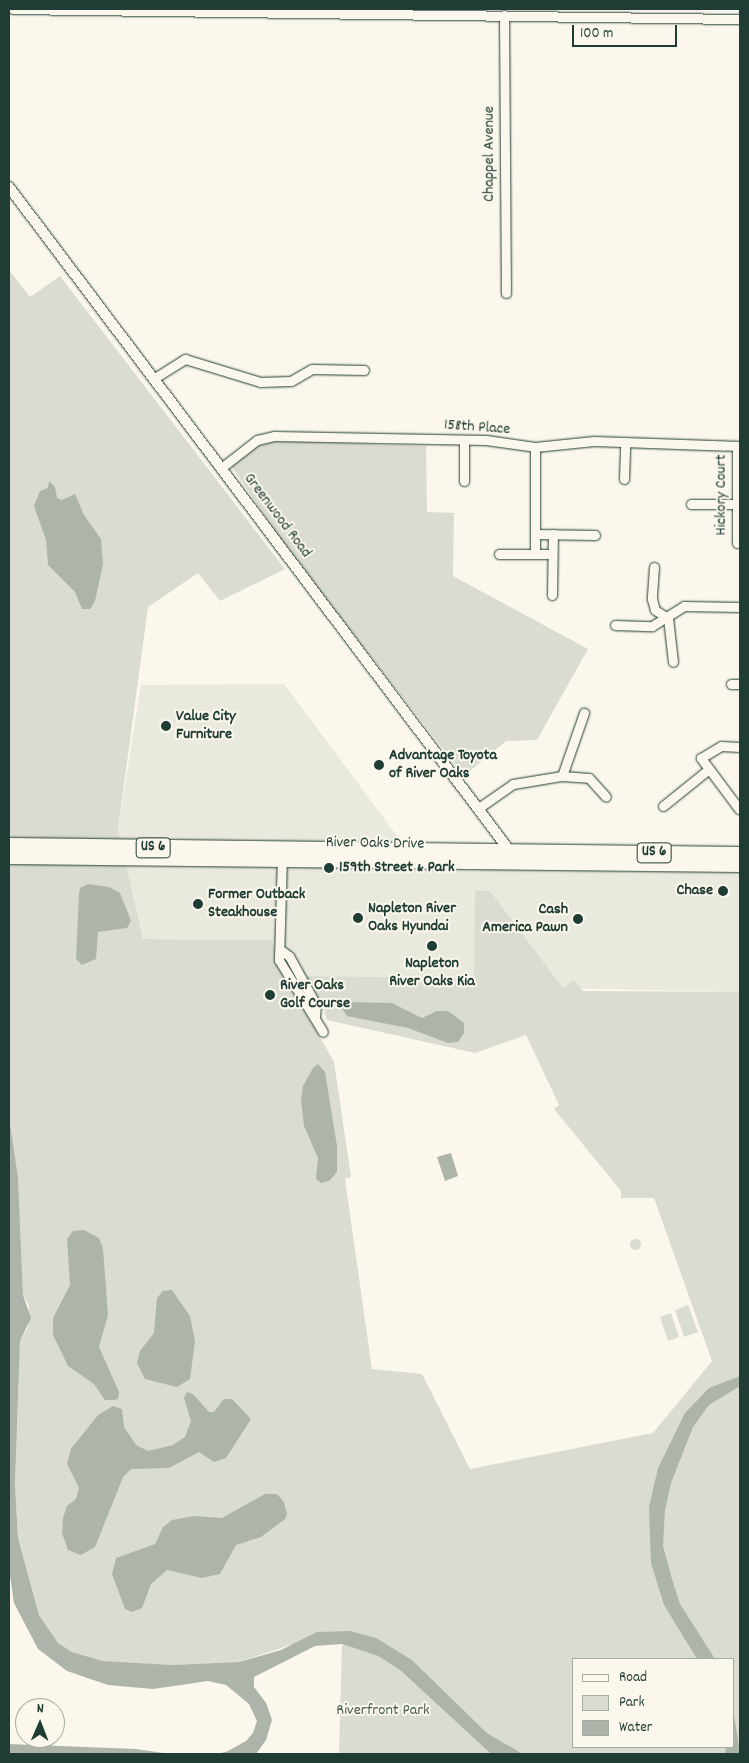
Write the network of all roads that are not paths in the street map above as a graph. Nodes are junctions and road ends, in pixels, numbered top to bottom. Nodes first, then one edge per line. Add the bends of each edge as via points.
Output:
1 (13, 9) edge
2 (81, 9) edge
3 (179, 10) edge
4 (368, 11) edge
5 (504, 15) junction
6 (740, 19) edge
7 (9, 187) edge
8 (506, 294) dead end
9 (364, 370) dead end
10 (154, 379) junction
11 (464, 440) junction
12 (625, 442) junction
13 (535, 446) junction
14 (738, 446) edge
15 (221, 468) junction
16 (624, 478) dead end
17 (464, 481) dead end
18 (691, 504) dead end
19 (737, 504) junction
20 (535, 534) junction
21 (553, 534) junction
22 (595, 535) dead end
23 (737, 543) dead end
24 (499, 554) dead end
25 (535, 554) junction
26 (552, 554) junction
27 (654, 567) dead end
28 (552, 595) dead end
29 (740, 607) edge
30 (668, 618) junction
31 (615, 626) dead end
32 (673, 662) dead end
33 (584, 714) dead end
34 (740, 747) edge
35 (710, 769) junction
36 (562, 776) junction
37 (606, 797) dead end
38 (662, 806) dead end
39 (480, 808) junction
40 (739, 809) edge
41 (9, 846) edge
42 (25, 852) junction
43 (510, 852) junction
44 (740, 854) edge
45 (282, 855) junction
46 (9, 857) edge
47 (519, 864) junction
48 (740, 865) edge
49 (323, 1032) dead end

1 - 2 street
2 - 3 street
3 - 4 street
4 - 5 street
5 - 6 street
5 - 8 street, Chappel Avenue
7 - 10 street, Greenwood Road
9 - 10 street via 312,368 291,380 260,382 185,359
10 - 15 street, Greenwood Road
11 - 13 street, 158th Place
11 - 15 street, 158th Place via 265,437
11 - 17 street
12 - 13 street, 158th Place
12 - 14 street, 158th Place
12 - 16 street
13 - 20 street
14 - 19 street, Hickory Court
15 - 39 street, Greenwood Road
18 - 19 street
19 - 23 street, Hickory Court
20 - 21 street
20 - 25 street
21 - 22 street
21 - 26 street
24 - 25 street
25 - 26 street
26 - 28 street
27 - 30 street via 655,610
29 - 30 street via 684,606
30 - 31 street via 652,626
30 - 32 street
33 - 36 street
34 - 35 street via 712,749 701,758
35 - 38 street
35 - 40 street
36 - 37 street via 589,778
36 - 39 street via 513,784
39 - 43 street, Greenwood Road
41 - 42 main road, River Oaks Drive / US 6
42 - 45 main road, River Oaks Drive / US 6
42 - 46 main road, River Oaks Drive / US 6
43 - 44 main road, River Oaks Drive / US 6
43 - 45 main road, River Oaks Drive / US 6
43 - 47 street, Greenwood Road
45 - 47 main road, River Oaks Drive / US 6
45 - 49 street via 280,960
47 - 48 main road, River Oaks Drive / US 6

